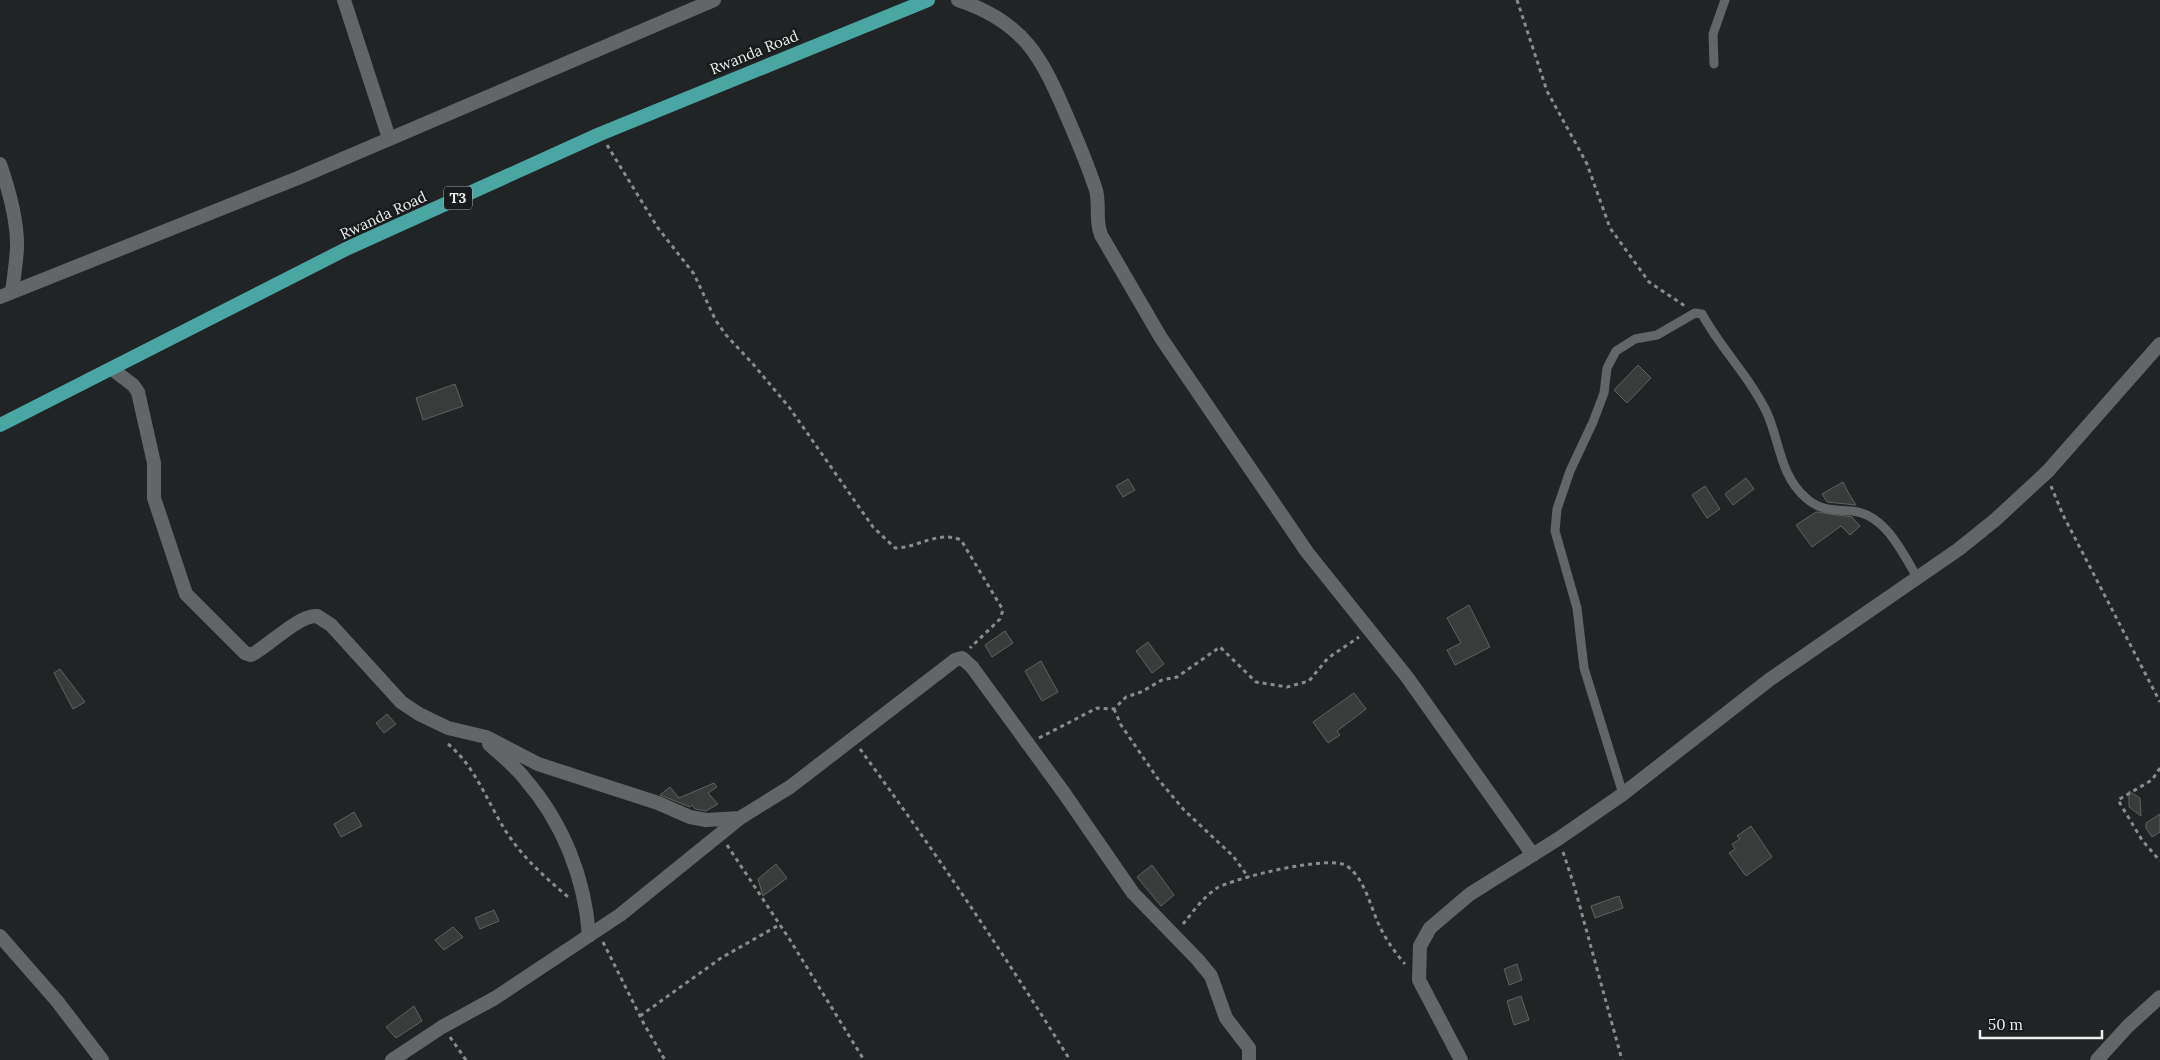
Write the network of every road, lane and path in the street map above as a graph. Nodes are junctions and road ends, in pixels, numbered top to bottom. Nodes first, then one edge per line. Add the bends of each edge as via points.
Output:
1 (344, 0) edge
2 (714, 0) edge
3 (928, 0) edge
4 (958, 0) edge
5 (1517, 0) edge
6 (1725, 0) edge
7 (1714, 64) dead end
8 (600, 134) junction
9 (389, 138) junction
10 (0, 164) edge
11 (6, 294) edge
12 (1695, 313) junction
13 (2160, 344) edge
14 (112, 369) junction
15 (0, 425) edge
16 (2048, 471) junction
17 (1916, 577) junction
18 (1370, 629) junction
19 (962, 658) junction
20 (2160, 702) edge
21 (1114, 709) junction
22 (480, 735) junction
23 (442, 739) dead end
24 (852, 739) junction
25 (1029, 745) junction
26 (2160, 768) edge
27 (1623, 794) junction
28 (740, 818) junction
29 (720, 834) junction
30 (1558, 839) junction
31 (1534, 855) junction
32 (2160, 861) edge
33 (1249, 878) junction
34 (572, 901) dead end
35 (780, 924) junction
36 (592, 933) junction
37 (1174, 935) junction
38 (0, 936) edge
39 (1419, 980) junction
40 (2160, 998) edge
41 (640, 1016) junction
42 (442, 1027) junction
43 (102, 1060) edge
44 (392, 1060) edge
45 (466, 1060) edge
46 (665, 1060) edge
47 (864, 1060) edge
48 (1070, 1060) edge
49 (1249, 1060) edge
50 (1460, 1060) edge
51 (1622, 1060) edge
52 (2097, 1060) edge

1 - 9 street
2 - 9 street
3 - 8 highway, Rwanda Road / T3
4 - 18 street via 980,7 1015,29 1041,60 1096,192 1096,223 1129,286 1201,400 1291,528
5 - 12 path via 1547,91 1587,164 1610,228 1649,282
6 - 7 lane via 1713,34
8 - 14 highway, Rwanda Road / T3 via 348,248
8 - 19 path via 658,228 694,274 721,328 789,407 874,527 895,548 907,548 941,536 961,540 998,600 1003,614
9 - 11 street via 298,178
10 - 11 street via 17,247
12 - 17 lane via 1702,314 1767,414 1780,458 1794,486 1819,507 1839,512 1852,511 1873,519 1898,545
12 - 27 lane via 1657,335 1635,339 1616,351 1607,368 1604,393 1570,471 1558,509 1555,531 1578,608 1584,668
13 - 16 street
14 - 15 highway, Rwanda Road / T3
14 - 22 street via 138,392 154,463 154,498 186,594 191,600 249,656 303,619 320,618 331,625 401,702 448,728
16 - 17 street via 1974,537
16 - 20 path via 2052,492 2063,515
17 - 27 street via 1769,680
18 - 21 path via 1328,658 1309,681 1286,686 1256,682 1220,647 1178,677 1162,680 1126,697
18 - 31 street
19 - 24 street via 955,660
19 - 25 street
21 - 25 path via 1096,708
21 - 33 path via 1121,725 1158,779 1184,810 1233,856
22 - 28 street via 538,764 658,803 690,817 706,820
22 - 36 street via 524,777 558,826 578,874
23 - 34 path via 471,769 507,834 526,860
24 - 28 street via 790,787
24 - 48 path via 953,879
25 - 37 street via 1133,893
26 - 32 path via 2152,780 2118,800 2142,840
27 - 30 street
28 - 29 street
29 - 35 path
29 - 36 street via 620,915
30 - 31 street
30 - 51 path via 1574,885
31 - 39 street via 1470,894 1430,928 1420,946
33 - 37 path via 1219,888
33 - 39 path via 1299,865 1334,862 1347,865 1367,895 1381,930 1400,960
35 - 41 path via 721,958
35 - 47 path
36 - 41 path
36 - 42 street via 495,998
37 - 49 street via 1211,976 1226,1018 1249,1048
38 - 43 street via 57,1001
39 - 50 street
40 - 52 street
41 - 46 path
42 - 44 street
42 - 45 path

